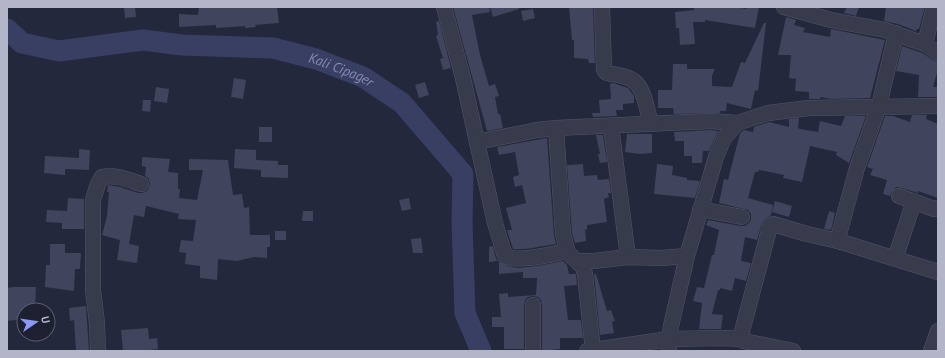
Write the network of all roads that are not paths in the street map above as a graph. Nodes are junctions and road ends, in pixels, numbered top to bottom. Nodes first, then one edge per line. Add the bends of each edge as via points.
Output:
1 (444, 7) edge
2 (602, 7) edge
3 (784, 7) edge
4 (934, 7) edge
5 (896, 33) junction
6 (925, 44) junction
7 (938, 53) edge
8 (879, 106) junction
9 (938, 106) edge
10 (737, 123) junction
11 (651, 124) junction
12 (610, 126) junction
13 (556, 128) junction
14 (477, 142) junction
15 (141, 184) dead end
16 (899, 196) dead end
17 (914, 201) junction
18 (938, 208) edge
19 (700, 209) junction
20 (742, 217) dead end
21 (838, 241) junction
22 (572, 256) junction
23 (688, 256) junction
24 (628, 257) junction
25 (895, 259) junction
26 (938, 272) edge
27 (533, 305) dead end
28 (938, 331) edge
29 (740, 339) junction
30 (669, 345) edge
31 (788, 350) edge
32 (98, 351) edge
33 (533, 351) edge
34 (591, 351) edge
35 (932, 351) edge

1 - 14 street
2 - 11 street via 604,70 634,81 641,91
3 - 5 street via 831,20
4 - 6 street
5 - 6 street
5 - 8 street
6 - 7 street
8 - 9 street
8 - 10 street via 809,108 768,113
8 - 21 street via 857,168
10 - 11 street via 711,121
10 - 19 street via 724,138
11 - 12 street
12 - 13 street
12 - 24 street
13 - 14 street
13 - 22 street via 563,234
14 - 22 street via 505,256
15 - 32 street via 121,177 102,177 93,200 93,290
16 - 17 street
17 - 18 street via 934,209
17 - 25 street
19 - 20 street
19 - 23 street
21 - 25 street
21 - 29 street via 774,224 770,226
22 - 24 street via 594,261
22 - 34 street via 585,274
23 - 24 street
23 - 30 street
25 - 26 street
27 - 33 street
28 - 35 street
29 - 30 street
29 - 31 street
30 - 34 street

